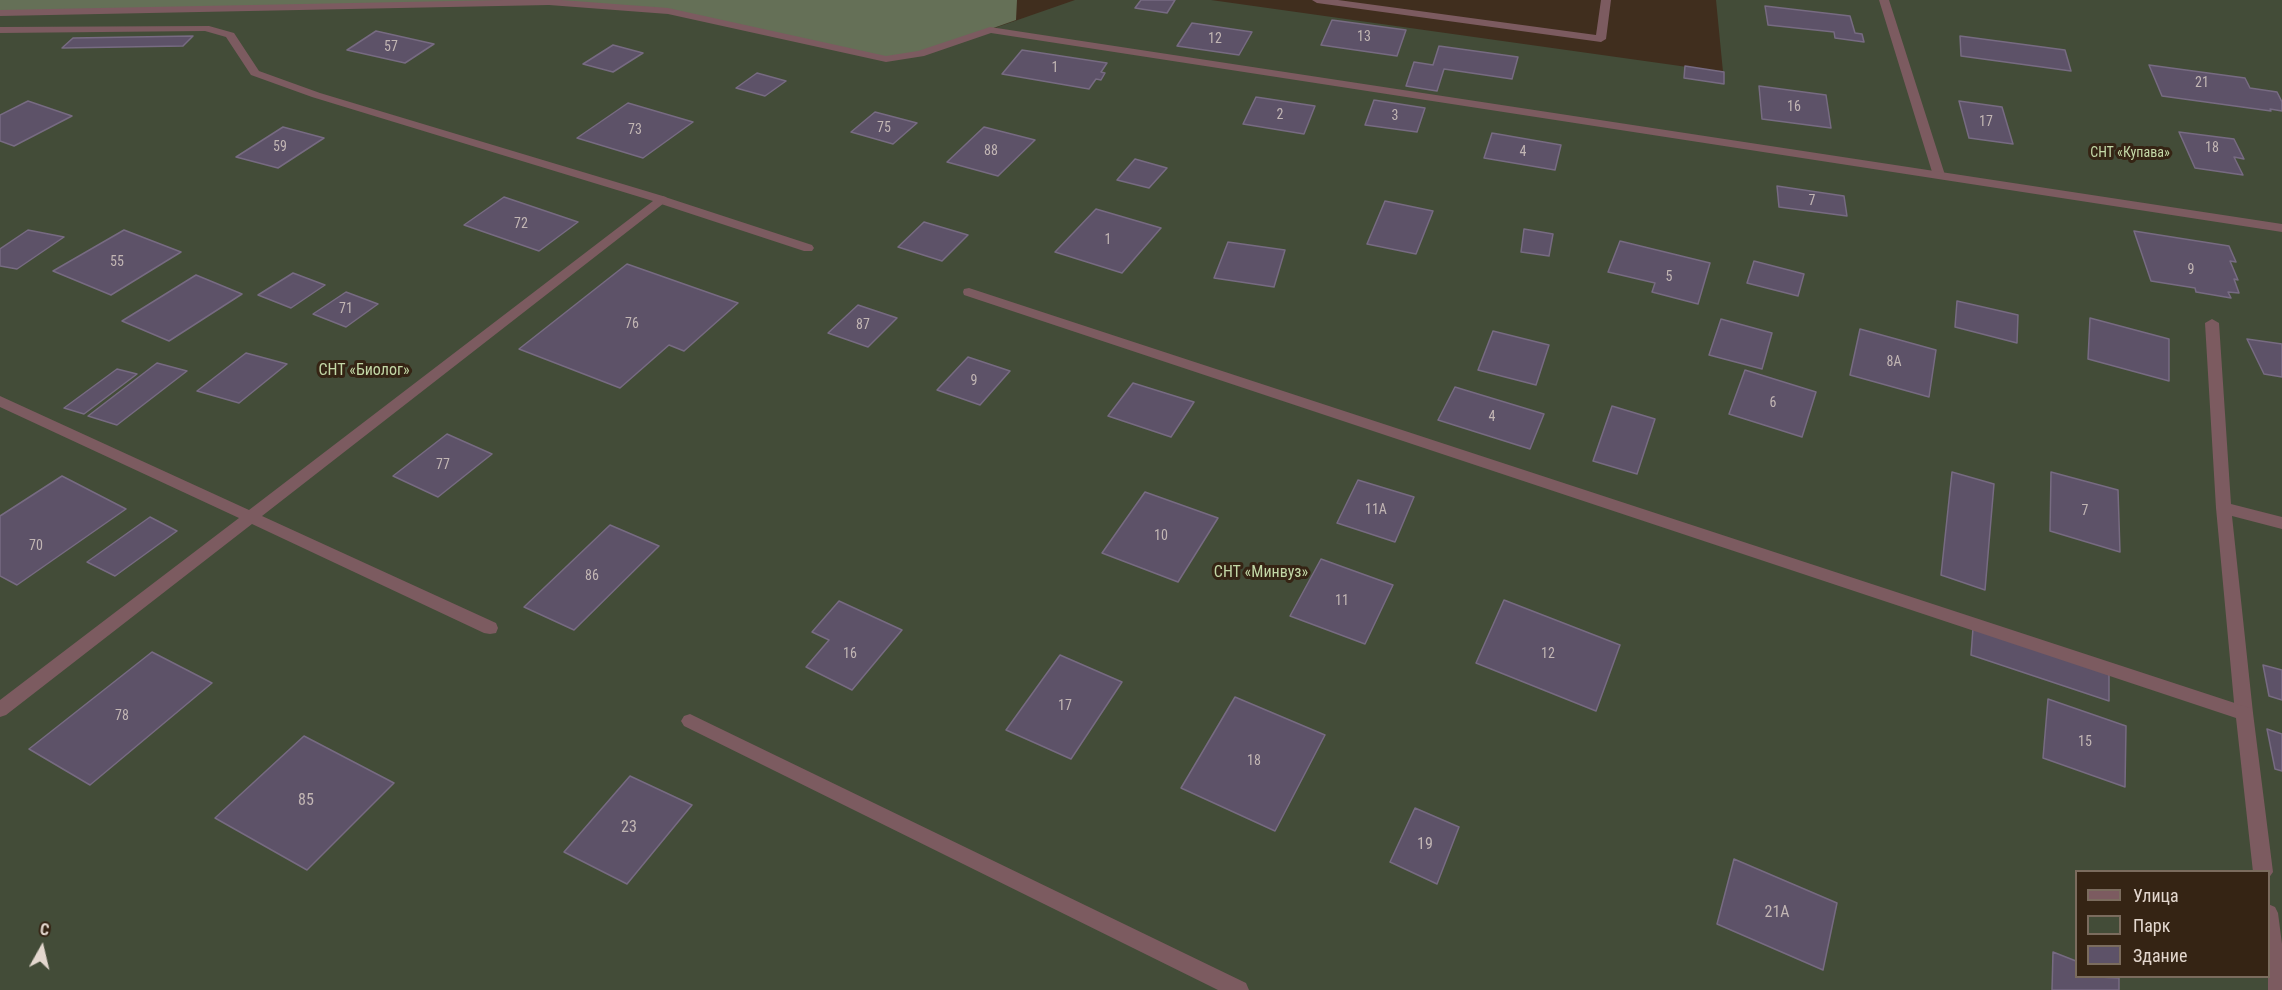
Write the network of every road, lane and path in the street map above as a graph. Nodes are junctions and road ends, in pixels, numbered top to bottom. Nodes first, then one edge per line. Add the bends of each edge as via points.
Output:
1 (1317, 0) edge
2 (1606, 0) edge
3 (1884, 0) edge
4 (0, 13) edge
5 (0, 30) edge
6 (1939, 175) junction
7 (662, 200) junction
8 (2282, 228) edge
9 (808, 248) dead end
10 (969, 292) dead end
11 (2212, 323) dead end
12 (0, 401) edge
13 (2224, 508) junction
14 (253, 516) junction
15 (2282, 523) edge
16 (490, 628) dead end
17 (0, 710) edge
18 (2244, 713) junction
19 (690, 720) dead end
20 (2263, 870) edge
21 (2270, 928) edge
22 (1239, 990) edge
23 (2278, 990) edge

1 - 2 street via 1600,39
3 - 6 street
4 - 6 street via 549,2 668,11 886,59 920,54 990,30
5 - 7 street via 205,28 230,35 255,74
6 - 8 street
7 - 9 street
7 - 14 street
10 - 18 street
11 - 13 street
12 - 14 street
13 - 15 street
13 - 18 street
14 - 16 street
14 - 17 street
18 - 20 street
19 - 22 street
21 - 23 street

